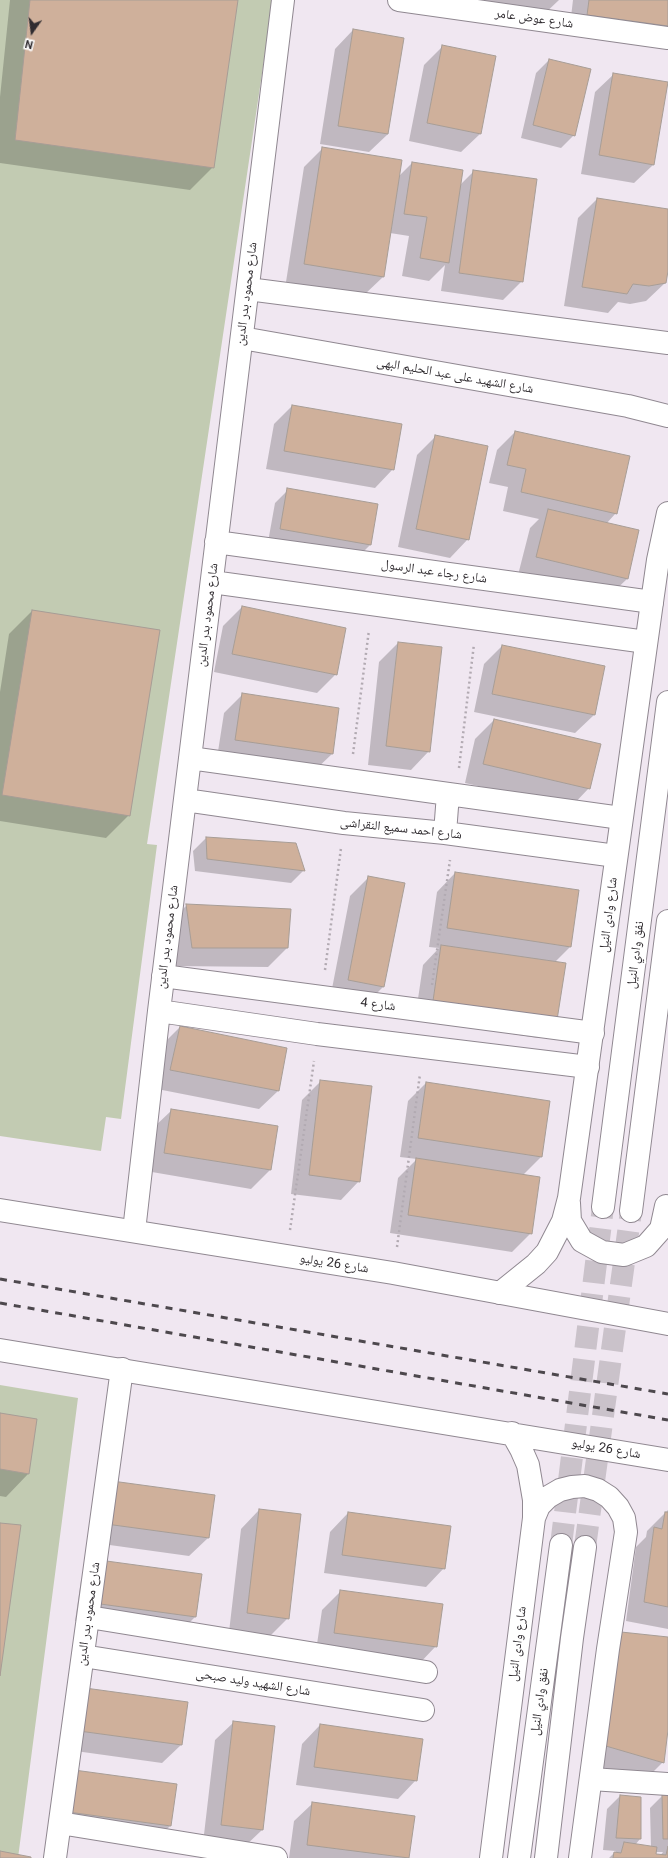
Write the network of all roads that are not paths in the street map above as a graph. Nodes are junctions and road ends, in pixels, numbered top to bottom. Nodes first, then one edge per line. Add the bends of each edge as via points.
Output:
1 (283, 0) edge
2 (399, 0) edge
3 (668, 38) edge
4 (248, 289) junction
5 (242, 338) junction
6 (668, 343) edge
7 (668, 416) edge
8 (668, 513) edge
9 (216, 542) junction
10 (212, 582) junction
11 (652, 602) junction
12 (646, 642) junction
13 (668, 702) edge
14 (190, 758) junction
15 (452, 794) junction
16 (185, 800) junction
17 (621, 818) junction
18 (445, 833) junction
19 (616, 856) junction
20 (668, 921) edge
21 (163, 976) junction
22 (159, 1011) junction
23 (593, 1032) junction
24 (588, 1067) junction
25 (569, 1198) junction
26 (667, 1204) edge
27 (603, 1207) tunnel mouth
28 (0, 1210) edge
29 (631, 1211) tunnel mouth
30 (134, 1231) junction
31 (500, 1293) junction
32 (668, 1324) edge
33 (0, 1350) edge
34 (122, 1369) junction
35 (512, 1433) junction
36 (668, 1460) edge
37 (534, 1518) junction
38 (561, 1545) tunnel mouth
39 (586, 1547) tunnel mouth
40 (89, 1617) junction
41 (83, 1656) junction
42 (426, 1672) dead end
43 (422, 1710) dead end
44 (591, 1779) junction
45 (668, 1784) edge
46 (60, 1823) junction
47 (54, 1858) edge
48 (276, 1858) edge
49 (491, 1858) edge
50 (518, 1858) edge
51 (546, 1858) edge
52 (580, 1858) edge

1 - 4 street, شارع محمود بدر الدين
2 - 3 street, شارع عوض عامر
4 - 5 street, شارع محمود بدر الدين
4 - 6 street
5 - 7 street, شارع الشهيد على عبد الحليم البهى via 628,406
5 - 9 street, شارع محمود بدر الدين
8 - 11 street, شارع وادى النيل
9 - 10 street, شارع محمود بدر الدين
9 - 11 street, شارع رجاء عبد الرسول
10 - 12 street
10 - 14 street, شارع محمود بدر الدين
11 - 12 street, شارع وادى النيل
12 - 17 street, شارع وادى النيل
13 - 27 street, نفق وادي النيل
14 - 15 street
14 - 16 street, شارع محمود بدر الدين
15 - 17 street
15 - 18 street
16 - 18 street, شارع احمد سميع النقراشى via 344,823
16 - 21 street, شارع محمود بدر الدين
17 - 19 street, شارع وادى النيل
18 - 19 street, شارع احمد سميع النقراشى
19 - 23 street, شارع وادى النيل
20 - 29 street, نفق وادي النيل
21 - 22 street, شارع محمود بدر الدين
21 - 23 street, شارع 4
22 - 24 street via 317,1034
22 - 30 street, شارع محمود بدر الدين
23 - 24 street, شارع وادى النيل
24 - 25 street, شارع وادى النيل
25 - 26 street via 570,1221 582,1240 602,1252 624,1255 646,1246 660,1228
25 - 31 street, شارع وادى النيل via 563,1221 547,1252
28 - 30 street, شارع 26 يوليو
30 - 31 street, شارع 26 يوليو
31 - 32 street, شارع 26 يوليو
33 - 34 street, شارع 26 يوليو
34 - 35 street, شارع 26 يوليو
34 - 40 street, شارع محمود بدر الدين
35 - 36 street, شارع 26 يوليو
35 - 37 street, شارع وادى النيل via 528,1465 534,1500
37 - 44 street via 539,1506 548,1497 560,1490 585,1486 609,1497 624,1518 626,1532
37 - 49 street, شارع وادى النيل
38 - 50 street, نفق وادي النيل
39 - 51 street, نفق وادي النيل via 572,1638
40 - 41 street, شارع محمود بدر الدين
40 - 42 street
41 - 43 street, شارع الشهيد وليد صبحى
41 - 46 street, شارع محمود بدر الدين
44 - 45 street
44 - 52 street
46 - 47 street, شارع محمود بدر الدين
46 - 48 street

